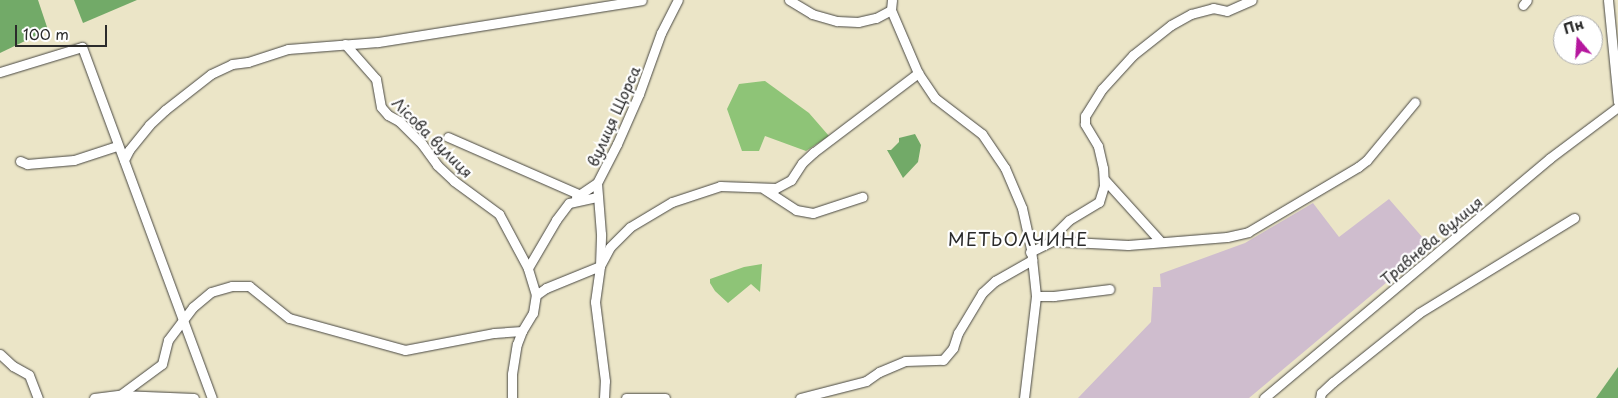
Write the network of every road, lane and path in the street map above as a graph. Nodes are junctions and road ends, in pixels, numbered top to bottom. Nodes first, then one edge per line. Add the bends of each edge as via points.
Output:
1 (642, 0) edge
2 (678, 0) edge
3 (789, 0) edge
4 (892, 0) edge
5 (1252, 0) edge
6 (1608, 0) edge
7 (891, 10) junction
8 (345, 44) junction
9 (0, 72) edge
10 (918, 73) junction
11 (1415, 102) dead end
12 (1618, 102) edge
13 (1618, 107) edge
14 (448, 137) dead end
15 (118, 146) junction
16 (124, 160) junction
17 (20, 161) dead end
18 (1104, 180) junction
19 (597, 183) junction
20 (764, 189) junction
21 (582, 195) junction
22 (597, 197) junction
23 (862, 197) dead end
24 (569, 203) junction
25 (1574, 218) dead end
26 (1053, 241) junction
27 (1161, 242) junction
28 (1031, 256) junction
29 (600, 266) junction
30 (528, 268) junction
31 (1110, 289) dead end
32 (536, 295) junction
33 (1036, 296) junction
34 (184, 322) junction
35 (522, 331) junction
36 (0, 354) edge
37 (120, 395) junction
38 (1320, 396) edge
39 (1270, 397) edge
40 (38, 398) edge
41 (94, 398) edge
42 (194, 398) edge
43 (212, 398) edge
44 (512, 398) edge
45 (604, 398) edge
46 (626, 398) edge
47 (665, 398) edge
48 (800, 398) edge
49 (1024, 398) edge
50 (1310, 398) edge

1 - 8 street via 482,27
2 - 19 street, вулиця Щорса via 621,136
3 - 7 street via 812,14 837,21 858,22
4 - 7 street
5 - 18 street via 1227,11 1213,8 1191,14 1170,25 1133,55 1102,89 1085,116 1085,124 1098,146
6 - 12 street
7 - 10 street
8 - 16 street via 288,49 222,68 149,125
8 - 30 street, Лісова вулиця via 376,79 381,107 422,144 454,182 499,214
9 - 15 street via 82,47
10 - 20 street via 814,152 791,180 776,188
10 - 28 street via 935,98 982,134 1005,168 1022,208
11 - 27 street via 1367,160 1268,222 1248,232 1227,237
13 - 39 street, Травнева вулиця via 1550,158
14 - 21 street
15 - 16 street
15 - 17 street via 74,160 27,164
16 - 34 street
18 - 26 street via 1099,202 1069,220 1054,235
18 - 27 street
19 - 21 street
19 - 22 street, вулиця Щорса
20 - 23 street via 796,210 813,213
20 - 29 street via 720,186 672,202 630,227 610,247
21 - 24 street
22 - 24 street
22 - 29 street, вулиця Щорса
24 - 30 street
25 - 38 street via 1419,313
26 - 27 street via 1128,245
26 - 28 street
28 - 33 street
28 - 48 street via 982,293 958,333 953,348 943,360 905,361 866,381
29 - 32 street
29 - 45 street, вулиця Щорса via 595,302
30 - 32 street, Лісова вулиця
31 - 33 street
32 - 35 street via 533,314
33 - 49 street
34 - 35 street via 193,307 211,292 232,286 249,286 289,318 405,350 494,333
34 - 37 street via 168,340 162,364
34 - 43 street
35 - 44 street via 512,374
36 - 40 street via 29,375
37 - 41 street
37 - 42 street
38 - 50 street
46 - 47 street

